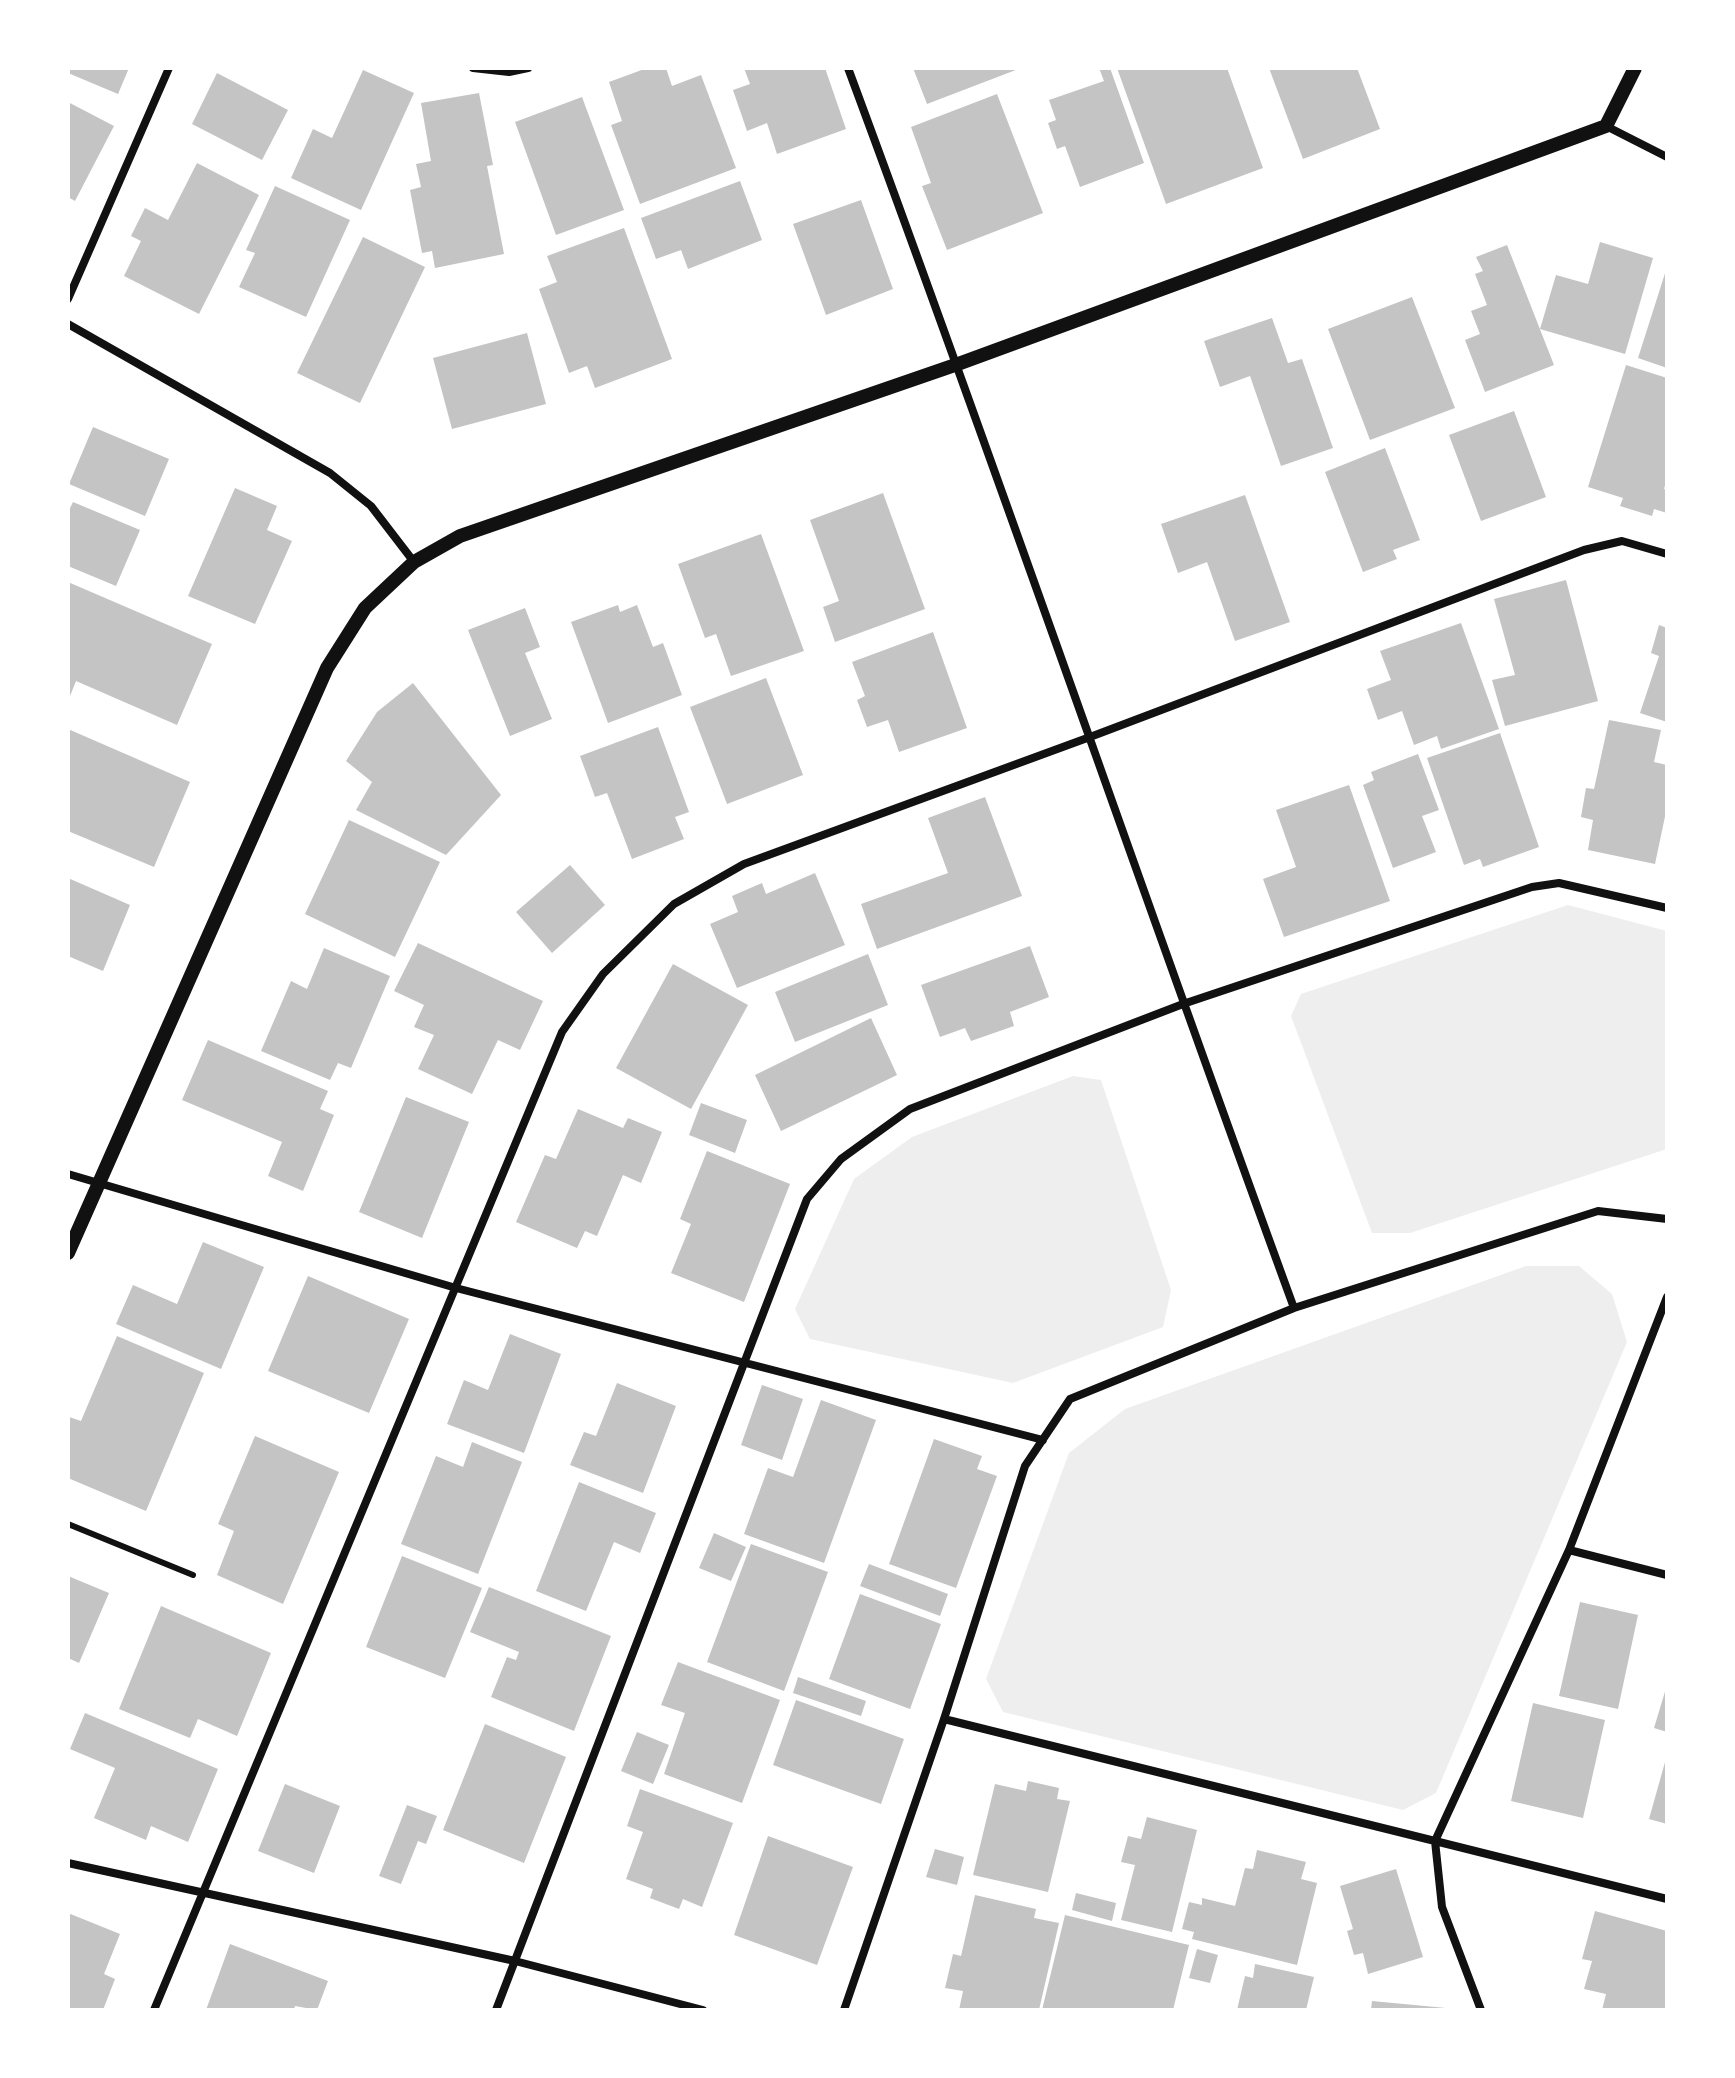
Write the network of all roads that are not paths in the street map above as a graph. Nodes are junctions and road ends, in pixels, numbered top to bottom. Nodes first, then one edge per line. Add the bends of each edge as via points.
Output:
1 (169, 68) edge
2 (473, 68) edge
3 (528, 68) edge
4 (848, 68) edge
5 (1635, 68) edge
6 (1606, 126) junction
7 (1667, 157) edge
8 (68, 299) edge
9 (68, 324) edge
10 (958, 364) junction
11 (1667, 554) edge
12 (414, 562) junction
13 (1090, 737) junction
14 (1667, 908) edge
15 (1183, 1004) junction
16 (68, 1174) edge
17 (99, 1184) junction
18 (1667, 1219) edge
19 (68, 1253) edge
20 (456, 1288) junction
21 (1667, 1297) edge
22 (1294, 1308) junction
23 (744, 1362) junction
24 (1043, 1440) junction
25 (68, 1524) edge
26 (1569, 1550) junction
27 (193, 1575) dead end
28 (1667, 1575) edge
29 (944, 1719) junction
30 (1435, 1841) junction
31 (68, 1863) edge
32 (202, 1894) junction
33 (1667, 1899) edge
34 (515, 1961) junction
35 (154, 2010) edge
36 (496, 2010) edge
37 (703, 2010) edge
38 (844, 2010) edge
39 (1481, 2010) edge

1 - 8 street
2 - 3 street
4 - 10 street
5 - 6 street
6 - 7 street
6 - 10 street
9 - 12 street via 330,473 371,506
10 - 12 street via 460,536
10 - 13 street
11 - 13 street via 1622,541 1584,550
12 - 17 street via 365,608 327,668
13 - 15 street
13 - 20 street via 744,864 674,904 603,974 562,1032
14 - 15 street via 1559,883 1532,887
15 - 22 street
15 - 23 street via 910,1109 841,1159 807,1199
16 - 17 street
17 - 19 street
17 - 20 street
18 - 22 street via 1598,1211
20 - 23 street
20 - 32 street
21 - 26 street
22 - 24 street via 1070,1399
23 - 24 street
23 - 34 street
24 - 29 street via 1025,1466
25 - 27 lane
26 - 28 street
26 - 30 street
29 - 30 street
29 - 38 street
30 - 33 street
30 - 39 street via 1442,1907
31 - 32 street
32 - 34 street
32 - 35 street
34 - 36 street
34 - 37 street

